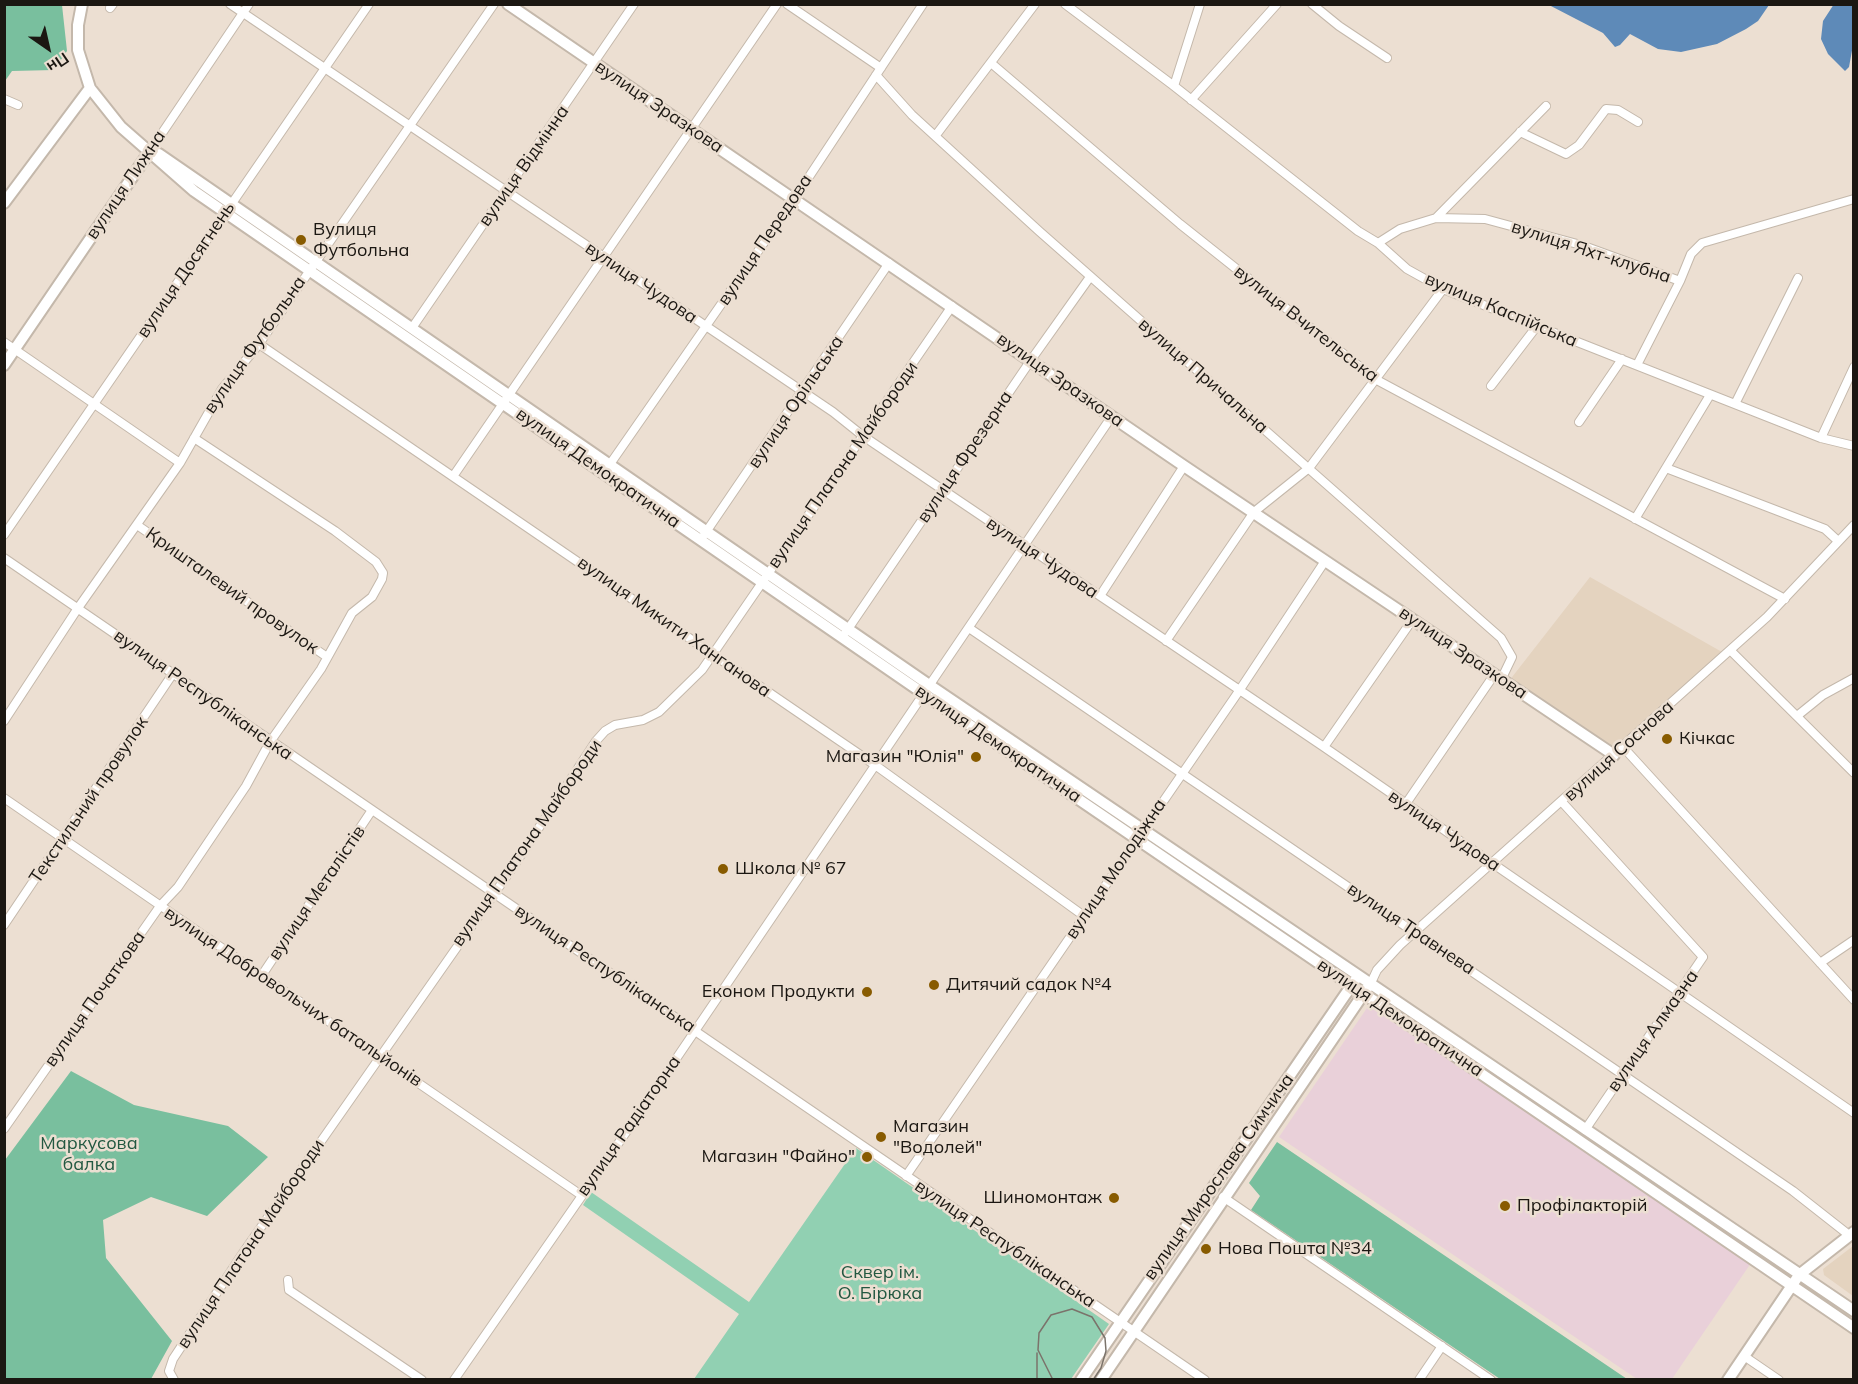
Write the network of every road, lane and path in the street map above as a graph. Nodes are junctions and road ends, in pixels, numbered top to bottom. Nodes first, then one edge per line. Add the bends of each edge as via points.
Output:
1 (82, 4) edge
2 (230, 4) edge
3 (249, 4) edge
4 (369, 4) edge
5 (494, 4) edge
6 (508, 4) edge
7 (634, 4) edge
8 (777, 4) edge
9 (787, 4) edge
10 (923, 4) edge
11 (1035, 4) edge
12 (1065, 4) edge
13 (1200, 4) edge
14 (1277, 4) edge
15 (1312, 4) edge
16 (243, 13) junction
17 (1387, 58) dead end
18 (595, 63) junction
19 (991, 63) junction
20 (324, 68) junction
21 (879, 72) junction
22 (1174, 86) junction
23 (90, 88) junction
24 (4, 99) edge
25 (1191, 100) junction
26 (18, 105) dead end
27 (1546, 106) dead end
28 (1638, 122) dead end
29 (411, 126) junction
30 (693, 130) junction
31 (1520, 132) junction
32 (936, 135) junction
33 (150, 151) junction
34 (506, 192) junction
35 (795, 198) junction
36 (1854, 199) edge
37 (4, 203) edge
38 (228, 208) junction
39 (1436, 218) junction
40 (1378, 243) junction
41 (604, 258) junction
42 (889, 264) junction
43 (312, 265) junction
44 (1090, 277) junction
45 (1798, 278) dead end
46 (1680, 281) junction
47 (1443, 289) junction
48 (952, 306) junction
49 (1537, 326) junction
50 (412, 327) junction
51 (706, 327) junction
52 (4, 342) edge
53 (259, 344) junction
54 (16, 349) junction
55 (1622, 359) junction
56 (1031, 360) junction
57 (4, 365) edge
58 (1637, 365) junction
59 (1854, 367) edge
60 (1375, 379) junction
61 (1491, 386) dead end
62 (802, 394) junction
63 (1710, 395) junction
64 (505, 397) junction
65 (94, 402) junction
66 (1736, 402) junction
67 (1112, 416) junction
68 (1579, 422) dead end
69 (863, 436) junction
70 (194, 438) junction
71 (1821, 438) junction
72 (1854, 446) edge
73 (180, 463) junction
74 (1184, 466) junction
75 (607, 468) junction
76 (1309, 468) junction
77 (1666, 468) junction
78 (454, 475) junction
79 (943, 490) junction
80 (1254, 512) junction
81 (1635, 519) junction
82 (137, 525) junction
83 (1854, 525) edge
84 (4, 535) edge
85 (704, 535) junction
86 (1838, 541) junction
87 (1024, 545) junction
88 (4, 558) edge
89 (1325, 561) junction
90 (765, 577) junction
91 (1100, 596) junction
92 (1785, 598) junction
93 (78, 608) junction
94 (1413, 619) junction
95 (969, 628) junction
96 (845, 633) junction
97 (1166, 641) junction
98 (1731, 650) junction
99 (713, 653) junction
100 (327, 657) junction
101 (172, 675) junction
102 (1497, 677) junction
103 (1854, 678) edge
104 (927, 690) junction
105 (1239, 691) junction
106 (1797, 716) junction
107 (4, 721) edge
108 (270, 742) junction
109 (1324, 747) junction
110 (1618, 751) junction
111 (875, 765) junction
112 (1852, 770) edge
113 (1180, 774) junction
114 (4, 798) edge
115 (1562, 802) junction
116 (1405, 805) junction
117 (372, 810) junction
118 (1140, 834) junction
119 (64, 839) junction
120 (1493, 864) junction
121 (493, 892) junction
122 (160, 906) junction
123 (1084, 916) junction
124 (4, 925) edge
125 (1415, 930) junction
126 (1854, 940) edge
127 (1820, 963) junction
128 (1377, 970) junction
129 (262, 975) junction
130 (1355, 980) junction
131 (1367, 989) junction
132 (1680, 993) junction
133 (1854, 1000) edge
134 (694, 1030) junction
135 (380, 1056) junction
136 (1623, 1075) junction
137 (1854, 1113) edge
138 (4, 1129) edge
139 (1585, 1130) junction
140 (906, 1176) junction
141 (581, 1195) junction
142 (1223, 1197) junction
143 (1851, 1234) edge
144 (1799, 1275) junction
145 (288, 1280) dead end
146 (1791, 1286) junction
147 (1854, 1311) edge
148 (1120, 1323) junction
149 (1854, 1328) edge
150 (1134, 1332) junction
151 (1442, 1346) junction
152 (1744, 1356) junction
153 (174, 1380) edge
154 (422, 1380) edge
155 (454, 1380) edge
156 (1081, 1380) edge
157 (1101, 1380) edge
158 (1205, 1380) edge
159 (1419, 1380) edge
160 (1491, 1380) edge
161 (1728, 1380) edge
162 (1779, 1380) edge

1 - 23 street, вулиця Демократична via 78,50
2 - 16 street, вулиця Чудова
3 - 16 street, вулиця Лижна
4 - 20 street, вулиця Досягнень
5 - 29 street, вулиця Футбольна
6 - 18 street, вулиця Зразкова
7 - 18 street, вулиця Відмінна
8 - 30 street
9 - 21 street, вулиця Причальна
10 - 21 street, вулиця Передова
11 - 19 street
12 - 22 street, вулиця Каспійська
13 - 22 street
14 - 25 street
15 - 17 street
16 - 20 street, вулиця Чудова
16 - 33 street, вулиця Лижна
18 - 30 street, вулиця Зразкова
18 - 34 street, вулиця Відмінна
19 - 32 street
19 - 60 street, вулиця Вчительська via 1180,224
20 - 29 street, вулиця Чудова
20 - 38 street, вулиця Досягнень
21 - 32 street, вулиця Причальна via 912,115
21 - 35 street, вулиця Передова
22 - 25 street, вулиця Каспійська
23 - 33 street, вулиця Демократична via 121,127
23 - 37 street
24 - 26 street
25 - 40 street, вулиця Каспійська
27 - 31 street
28 - 31 street via 1618,110 1606,109 1579,145 1566,154
29 - 34 street, вулиця Чудова
29 - 43 street, вулиця Футбольна
30 - 35 street, вулиця Зразкова
30 - 41 street
31 - 39 street
32 - 44 street, вулиця Причальна
33 - 38 street, вулиця Демократична via 194,191
33 - 54 street, вулиця Лижна
34 - 41 street, вулиця Чудова
34 - 50 street, вулиця Відмінна
35 - 42 street, вулиця Зразкова
35 - 51 street, вулиця Передова
36 - 46 street, вулиця Яхт-клубна via 1702,243 1691,254
38 - 43 street, вулиця Демократична
38 - 65 street, вулиця Досягнень
39 - 40 street, вулиця Яхт-клубна via 1400,229
39 - 46 street, вулиця Яхт-клубна via 1501,222 1581,245
40 - 47 street, вулиця Каспійська via 1407,268
41 - 51 street, вулиця Чудова
41 - 64 street
42 - 48 street, вулиця Зразкова
42 - 62 street, вулиця Орільська
43 - 50 street, вулиця Демократична
43 - 53 street, вулиця Футбольна
43 - 64 street, вулиця Демократична
44 - 56 street, вулиця Фрезерна
44 - 76 street, вулиця Причальна
45 - 66 street
46 - 58 street
47 - 49 street, вулиця Каспійська
47 - 60 street
48 - 56 street, вулиця Зразкова
48 - 69 street, вулиця Платона Майбороди
49 - 55 street, вулиця Каспійська
49 - 61 street
50 - 64 street, вулиця Демократична
51 - 62 street, вулиця Чудова
51 - 75 street, вулиця Передова
52 - 54 street
53 - 70 street, вулиця Футбольна via 222,389
53 - 78 street, вулиця Микити Ханганова
54 - 57 street, вулиця Лижна
54 - 65 street
55 - 58 street, вулиця Каспійська
55 - 68 street
56 - 67 street, вулиця Зразкова
56 - 79 street, вулиця Фрезерна
58 - 63 street, вулиця Каспійська
59 - 71 street
60 - 76 street
60 - 81 street, вулиця Вчительська
62 - 69 street, вулиця Чудова
62 - 85 street, вулиця Орільська
63 - 66 street, вулиця Каспійська
63 - 77 street
64 - 75 street, вулиця Демократична
64 - 78 street
65 - 73 street
65 - 84 street, вулиця Досягнень
66 - 71 street, вулиця Каспійська
67 - 74 street, вулиця Зразкова
67 - 87 street, вулиця Радіаторна
69 - 79 street, вулиця Чудова
69 - 90 street, вулиця Платона Майбороди
70 - 73 street, вулиця Футбольна
70 - 100 street, вулиця Початкова via 335,531 376,562 383,573 372,597 352,613
71 - 72 street, вулиця Каспійська
73 - 82 street, вулиця Футбольна
74 - 80 street, вулиця Зразкова
74 - 91 street
75 - 85 street, вулиця Демократична
76 - 80 street
76 - 102 street, вулиця Причальна via 1507,644 1511,664
77 - 81 street
77 - 86 street via 1825,529
78 - 99 street, вулиця Микити Ханганова
79 - 87 street, вулиця Чудова
79 - 96 street, вулиця Фрезерна
80 - 89 street, вулиця Зразкова
80 - 97 street
81 - 92 street, вулиця Вчительська
82 - 93 street, вулиця Футбольна
82 - 100 street, Кришталевий провулок
83 - 86 street, вулиця Соснова
85 - 90 street, вулиця Демократична
86 - 92 street, вулиця Соснова
87 - 91 street, вулиця Чудова
87 - 95 street, вулиця Радіаторна
88 - 93 street, вулиця Республіканська
89 - 94 street, вулиця Зразкова
89 - 105 street, вулиця Молодіжна
90 - 96 street, вулиця Демократична
90 - 99 street, вулиця Платона Майбороди
91 - 97 street, вулиця Чудова
92 - 98 street, вулиця Соснова
93 - 101 street, вулиця Республіканська
93 - 107 street, вулиця Футбольна
94 - 102 street, вулиця Зразкова
94 - 109 street
95 - 104 street, вулиця Радіаторна
95 - 113 street, вулиця Травнева
96 - 104 street, вулиця Демократична
97 - 105 street, вулиця Чудова
98 - 106 street
98 - 110 street, вулиця Соснова
99 - 111 street, вулиця Микити Ханганова
99 - 121 street, вулиця Платона Майбороди via 702,670 659,712 605,731
100 - 108 street, вулиця Початкова
101 - 108 street, вулиця Республіканська
101 - 119 street, Текстильний провулок
102 - 110 street, вулиця Зразкова
102 - 116 street, вулиця Причальна
103 - 106 street via 1823,695
104 - 111 street, вулиця Радіаторна
104 - 118 street, вулиця Демократична
105 - 109 street, вулиця Чудова
105 - 113 street, вулиця Молодіжна
106 - 112 street
108 - 117 street, вулиця Республіканська
108 - 122 street, вулиця Початкова via 246,786 178,887
109 - 116 street, вулиця Чудова
110 - 115 street, вулиця Соснова
110 - 127 street, вулиця Зразкова
111 - 123 street, вулиця Микити Ханганова
111 - 134 street, вулиця Радіаторна
113 - 118 street, вулиця Молодіжна
113 - 125 street, вулиця Травнева
114 - 119 street, вулиця Добровольчих батальйонів
115 - 120 street, вулиця Соснова
115 - 132 street, вулиця Алмазна via 1702,954 1703,959
116 - 120 street, вулиця Чудова
117 - 121 street, вулиця Республіканська
117 - 129 street, вулиця Металістів
118 - 123 street, вулиця Молодіжна
118 - 130 street, вулиця Демократична
119 - 122 street, вулиця Добровольчих батальйонів
119 - 124 street, Текстильний провулок
120 - 125 street, вулиця Соснова
120 - 132 street, вулиця Чудова
121 - 134 street, вулиця Республіканська
121 - 135 street, вулиця Платона Майбороди
122 - 129 street, вулиця Добровольчих батальйонів
122 - 138 street, вулиця Початкова
123 - 140 street, вулиця Молодіжна
125 - 128 street, вулиця Соснова
125 - 136 street, вулиця Травнева
126 - 127 street
127 - 133 street, вулиця Зразкова
128 - 130 street
128 - 131 street
129 - 135 street, вулиця Добровольчих батальйонів
130 - 131 street, вулиця Демократична
130 - 148 street, вулиця Мирослава Симчича
131 - 139 street, вулиця Демократична
131 - 142 street, вулиця Мирослава Симчича
131 - 146 street, вулиця Демократична
132 - 136 street, вулиця Алмазна
132 - 137 street, вулиця Чудова
134 - 140 street, вулиця Республіканська
134 - 141 street, вулиця Радіаторна
135 - 141 street, вулиця Добровольчих батальйонів
135 - 153 street, вулиця Платона Майбороди via 173,1359 169,1371
136 - 139 street, вулиця Алмазна
136 - 143 street, вулиця Травнева
139 - 144 street, вулиця Демократична
140 - 148 street, вулиця Республіканська
141 - 155 street, вулиця Радіаторна
142 - 150 street, вулиця Мирослава Симчича
142 - 151 street
143 - 144 street
144 - 146 street
144 - 147 street, вулиця Демократична
145 - 154 street via 289,1290
146 - 149 street, вулиця Демократична
146 - 152 street
148 - 150 street, вулиця Республіканська
148 - 156 street, вулиця Мирослава Симчича
150 - 157 street, вулиця Мирослава Симчича
150 - 158 street, вулиця Республіканська
151 - 159 street
151 - 160 street
152 - 161 street
152 - 162 street

